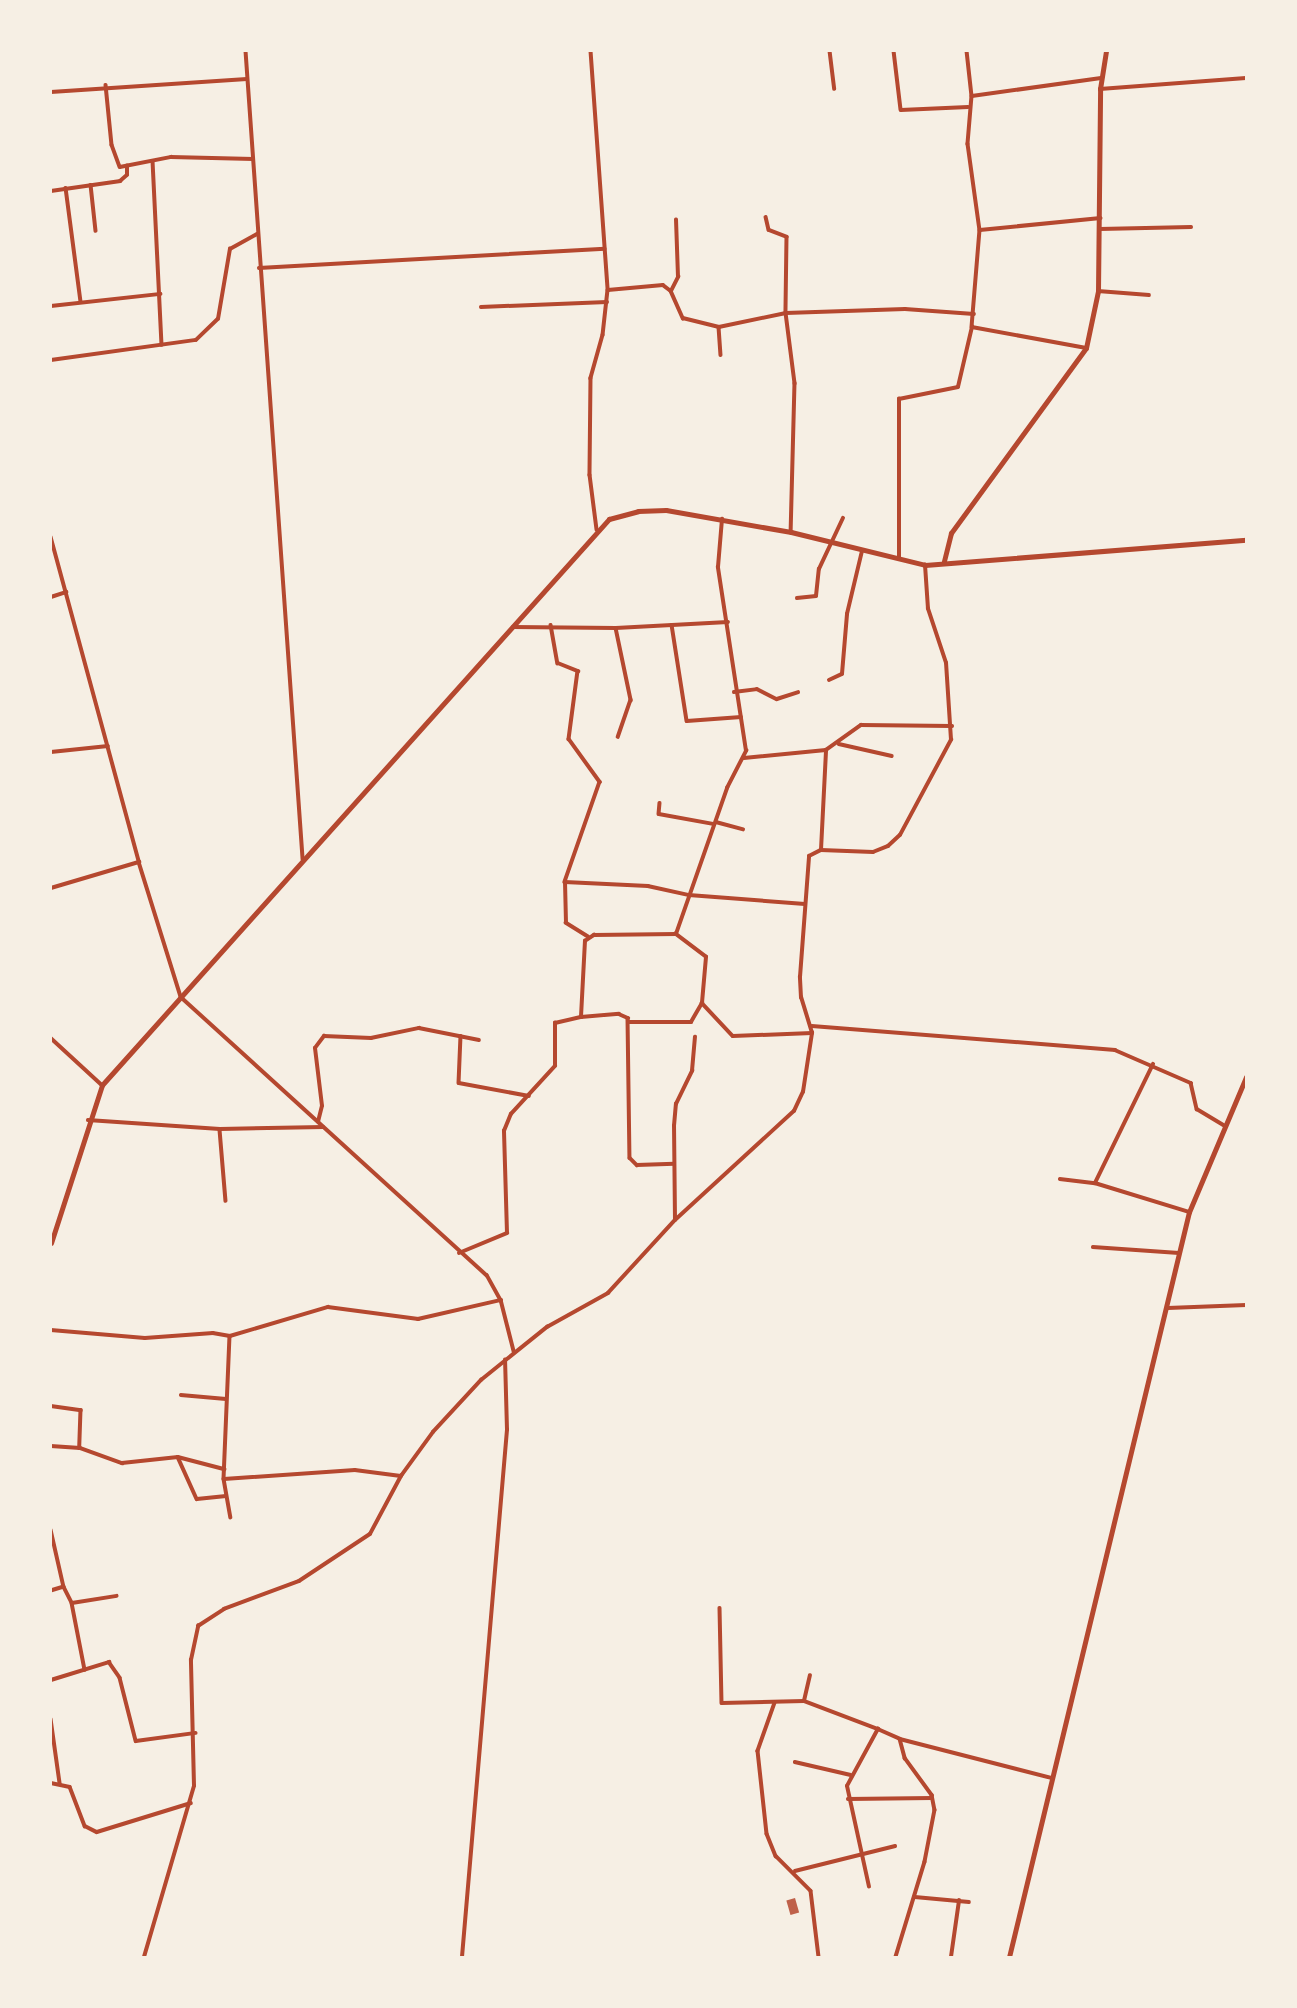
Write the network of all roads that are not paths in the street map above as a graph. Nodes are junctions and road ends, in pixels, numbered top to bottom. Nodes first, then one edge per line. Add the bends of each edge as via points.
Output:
1 (246, 51) edge
2 (591, 51) edge
3 (830, 51) edge
4 (894, 51) edge
5 (967, 51) edge
6 (1105, 51) edge
7 (1101, 78) junction
8 (1246, 78) edge
9 (247, 79) junction
10 (106, 85) junction
11 (835, 89) dead end
12 (1100, 89) junction
13 (51, 92) edge
14 (972, 96) junction
15 (968, 107) junction
16 (253, 159) junction
17 (153, 161) junction
18 (127, 166) junction
19 (91, 185) junction
20 (66, 188) junction
21 (51, 191) edge
22 (766, 216) dead end
23 (1100, 218) junction
24 (676, 219) dead end
25 (1191, 227) dead end
26 (1100, 229) junction
27 (980, 230) junction
28 (96, 231) dead end
29 (257, 234) junction
30 (604, 249) junction
31 (259, 268) junction
32 (608, 290) junction
33 (671, 290) junction
34 (1098, 290) junction
35 (160, 293) junction
36 (1149, 295) dead end
37 (82, 302) junction
38 (607, 302) junction
39 (51, 306) edge
40 (481, 307) dead end
41 (786, 313) junction
42 (974, 314) junction
43 (719, 327) junction
44 (972, 327) junction
45 (162, 345) junction
46 (1086, 348) junction
47 (721, 355) dead end
48 (51, 360) edge
49 (844, 518) dead end
50 (722, 519) junction
51 (597, 530) junction
52 (791, 532) junction
53 (51, 537) edge
54 (1246, 540) edge
55 (831, 541) junction
56 (862, 551) junction
57 (899, 561) junction
58 (944, 561) junction
59 (925, 565) junction
60 (66, 592) junction
61 (51, 597) edge
62 (797, 598) dead end
63 (728, 622) junction
64 (551, 625) junction
65 (672, 625) junction
66 (510, 627) junction
67 (616, 628) junction
68 (829, 680) dead end
69 (734, 692) junction
70 (798, 692) dead end
71 (741, 717) junction
72 (952, 726) junction
73 (618, 737) dead end
74 (838, 744) junction
75 (108, 746) junction
76 (826, 750) junction
77 (51, 752) edge
78 (892, 756) dead end
79 (744, 758) junction
80 (660, 803) dead end
81 (715, 823) junction
82 (743, 829) dead end
83 (821, 850) junction
84 (303, 859) junction
85 (139, 862) junction
86 (565, 882) junction
87 (51, 888) edge
88 (689, 895) junction
89 (804, 904) junction
90 (676, 934) junction
91 (589, 937) junction
92 (181, 997) junction
93 (702, 1003) junction
94 (581, 1017) junction
95 (629, 1022) junction
96 (812, 1026) junction
97 (812, 1033) junction
98 (461, 1036) junction
99 (695, 1037) dead end
100 (51, 1038) edge
101 (479, 1040) dead end
102 (1153, 1064) junction
103 (1246, 1077) edge
104 (102, 1085) junction
105 (529, 1096) junction
106 (88, 1120) junction
107 (318, 1122) junction
108 (1226, 1126) junction
109 (324, 1127) junction
110 (219, 1129) junction
111 (674, 1164) junction
112 (1060, 1179) dead end
113 (1095, 1183) junction
114 (226, 1201) dead end
115 (1189, 1212) junction
116 (675, 1220) junction
117 (52, 1231) edge
118 (51, 1242) edge
119 (1093, 1247) dead end
120 (458, 1253) junction
121 (1179, 1253) junction
122 (501, 1300) junction
123 (1246, 1305) edge
124 (1168, 1308) junction
125 (51, 1331) edge
126 (230, 1336) junction
127 (514, 1352) junction
128 (505, 1360) junction
129 (181, 1395) dead end
130 (226, 1399) junction
131 (51, 1406) edge
132 (51, 1446) edge
133 (80, 1448) junction
134 (178, 1457) junction
135 (225, 1469) junction
136 (401, 1476) junction
137 (224, 1479) junction
138 (226, 1496) junction
139 (231, 1517) dead end
140 (51, 1530) edge
141 (64, 1587) junction
142 (51, 1591) edge
143 (116, 1596) dead end
144 (72, 1603) junction
145 (720, 1608) dead end
146 (85, 1670) junction
147 (810, 1676) dead end
148 (51, 1680) edge
149 (804, 1701) junction
150 (775, 1703) junction
151 (51, 1719) edge
152 (878, 1729) junction
153 (195, 1733) junction
154 (900, 1739) junction
155 (795, 1762) dead end
156 (851, 1775) junction
157 (1052, 1778) junction
158 (51, 1783) edge
159 (60, 1783) junction
160 (932, 1798) junction
161 (848, 1799) junction
162 (191, 1802) junction
163 (895, 1846) dead end
164 (861, 1853) junction
165 (794, 1872) junction
166 (869, 1887) dead end
167 (915, 1898) junction
168 (959, 1901) junction
169 (969, 1902) dead end
170 (144, 1957) edge
171 (462, 1957) edge
172 (819, 1957) edge
173 (896, 1957) edge
174 (951, 1957) edge
175 (1009, 1957) edge

1 - 9 street
2 - 30 street
3 - 11 street
4 - 15 street via 901,110
5 - 14 street
6 - 7 street
7 - 12 street
7 - 14 street
8 - 12 street
9 - 10 street
9 - 16 street
10 - 13 street
10 - 18 street via 115,157 120,167
12 - 23 street
14 - 15 street
15 - 27 street via 968,144
16 - 17 street via 203,156
16 - 29 street
17 - 18 street
17 - 35 street
18 - 19 street via 125,178
19 - 20 street
19 - 28 street
20 - 21 street
20 - 37 street
22 - 41 street via 769,230 787,237
23 - 26 street
23 - 27 street
24 - 33 street via 678,277
25 - 26 street
26 - 34 street
27 - 42 street
29 - 31 street
29 - 45 street via 230,249 221,309 209,330 196,340
30 - 31 street
30 - 32 street
31 - 84 street
32 - 33 street via 663,285
32 - 38 street
33 - 43 street via 683,318
34 - 36 street
34 - 46 street
35 - 37 street
35 - 45 street
37 - 39 street
38 - 40 street
38 - 51 street via 591,378 589,440
41 - 42 street via 905,309
41 - 43 street
41 - 52 street via 795,383
42 - 44 street
43 - 47 street
44 - 46 street
44 - 57 street via 958,387 899,399
45 - 48 street
46 - 58 street via 951,533
49 - 55 street
50 - 51 street via 638,511 610,519
50 - 52 street
50 - 63 street via 719,567
51 - 66 street
52 - 55 street
53 - 60 street
54 - 58 street
55 - 56 street
55 - 62 street via 819,569 816,596
56 - 57 street
56 - 68 street via 847,614 842,674
57 - 59 street
58 - 59 street
59 - 72 street via 928,609 946,663
60 - 61 street
60 - 75 street
63 - 65 street
63 - 69 street
64 - 66 street
64 - 67 street
64 - 86 street via 558,663 578,671 569,739 600,782
65 - 67 street
65 - 71 street via 687,721
66 - 84 street
67 - 73 street via 631,700
69 - 70 street via 757,689 777,699
69 - 71 street
71 - 79 street
72 - 74 street via 861,725
72 - 83 street via 946,752 900,835 873,852
74 - 76 street
74 - 78 street
75 - 77 street
75 - 85 street
76 - 79 street
76 - 83 street
79 - 81 street
80 - 81 street via 659,814
81 - 82 street
81 - 88 street
83 - 89 street via 809,856
84 - 92 street
85 - 87 street
85 - 92 street
86 - 88 street via 648,886
86 - 91 street via 566,923
88 - 89 street
88 - 90 street
89 - 96 street via 801,998
90 - 91 street
90 - 93 street via 706,957
91 - 94 street
92 - 104 street
92 - 107 street
93 - 95 street via 691,1023
93 - 97 street via 733,1036
94 - 95 street via 619,1014
94 - 105 street via 555,1023 555,1066
95 - 111 street via 631,1158 637,1165
96 - 97 street
96 - 102 street via 1115,1050
97 - 116 street via 803,1092 794,1111
98 - 101 street
98 - 105 street via 459,1083
98 - 107 street via 419,1028 371,1038 320,1039 315,1048 321,1106
99 - 111 street via 692,1071 676,1104
100 - 104 street
102 - 108 street via 1191,1083 1197,1109
102 - 113 street
103 - 108 street
104 - 106 street
105 - 120 street via 511,1114 504,1131 507,1233
106 - 110 street
106 - 117 street
107 - 109 street
108 - 115 street
109 - 110 street via 309,1131
109 - 120 street
110 - 114 street
111 - 116 street
112 - 113 street
113 - 115 street
115 - 121 street
116 - 127 street via 608,1293 547,1327
117 - 118 street
119 - 121 street
120 - 122 street via 487,1275
121 - 124 street
122 - 126 street via 418,1320 328,1307
122 - 127 street
123 - 124 street
124 - 157 street
125 - 126 street via 145,1338
126 - 130 street
127 - 128 street
128 - 136 street via 433,1432
128 - 171 street via 507,1430
129 - 130 street
130 - 135 street
131 - 133 street via 81,1410
132 - 133 street
133 - 134 street via 122,1463
134 - 135 street
134 - 138 street via 197,1499
135 - 137 street
136 - 137 street via 355,1470
136 - 153 street via 380,1521 358,1543 299,1581 224,1609 198,1626 191,1660
137 - 138 street
138 - 139 street
140 - 141 street
141 - 142 street
141 - 144 street
143 - 144 street
144 - 146 street
145 - 150 street via 722,1703
146 - 148 street
146 - 153 street via 109,1662 117,1669 136,1741
147 - 149 street
149 - 150 street
149 - 152 street
150 - 165 street via 758,1751 757,1776 772,1849
151 - 159 street
152 - 154 street
152 - 156 street
153 - 162 street
154 - 157 street
154 - 160 street via 905,1758
155 - 156 street
156 - 161 street
157 - 175 street
158 - 159 street
159 - 162 street via 70,1787 85,1826 97,1832
160 - 161 street
160 - 167 street via 935,1810
161 - 164 street
162 - 170 street
163 - 164 street
164 - 165 street
164 - 166 street
165 - 172 street via 814,1899
167 - 168 street
167 - 173 street
168 - 169 street
168 - 174 street

